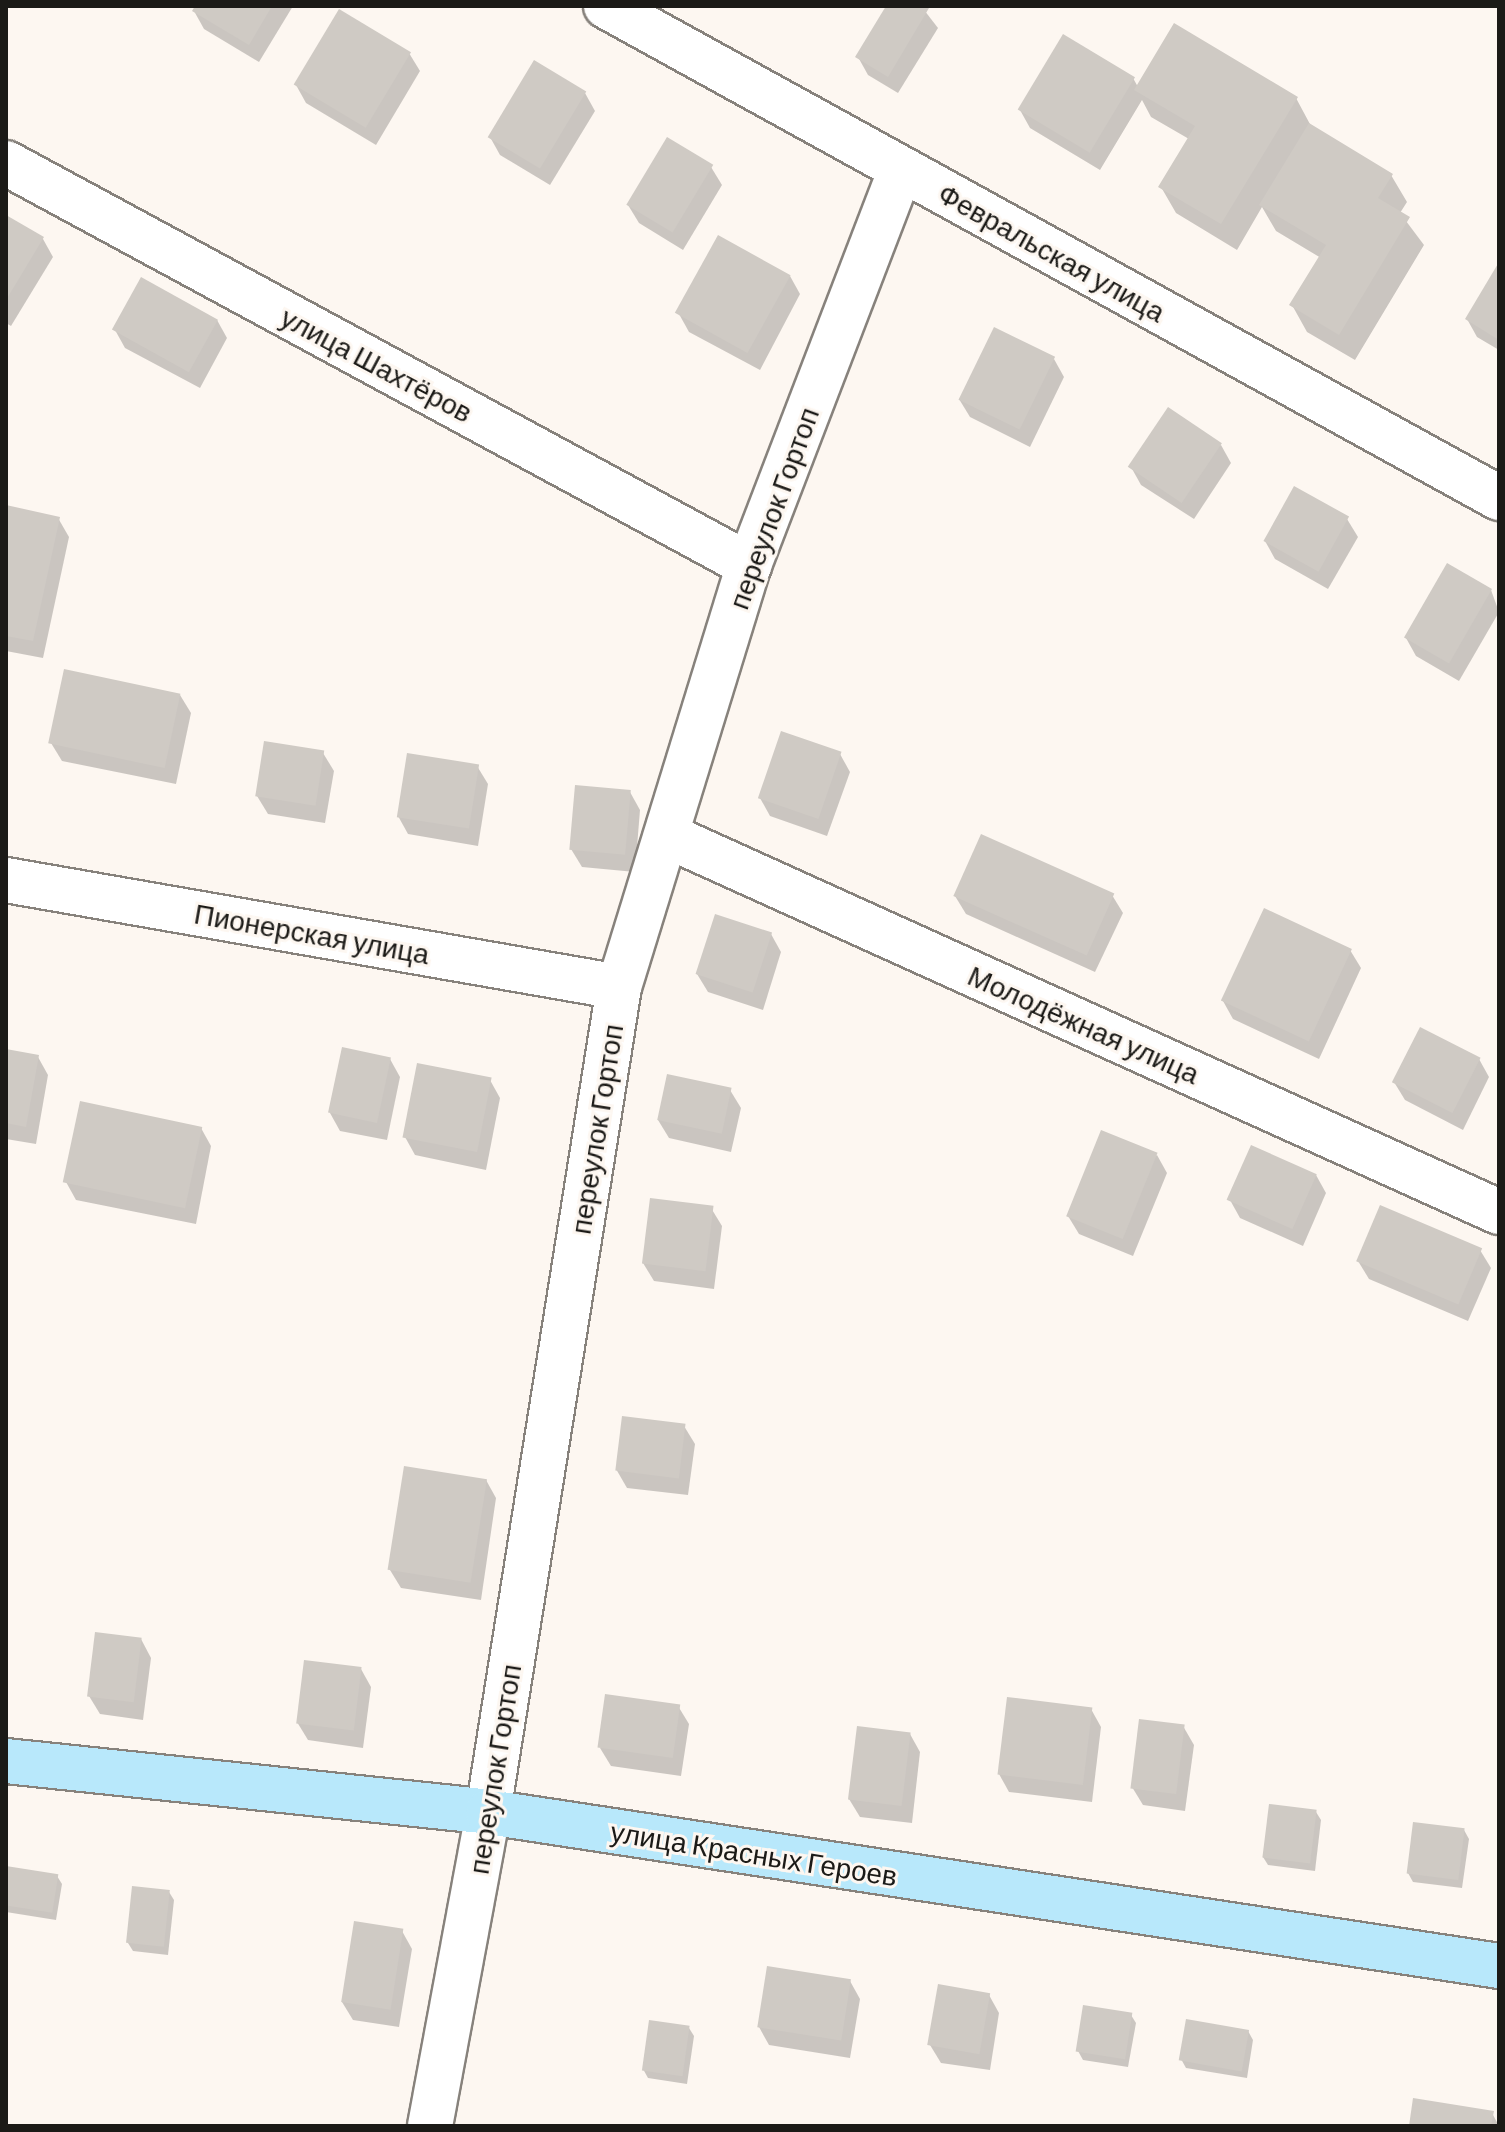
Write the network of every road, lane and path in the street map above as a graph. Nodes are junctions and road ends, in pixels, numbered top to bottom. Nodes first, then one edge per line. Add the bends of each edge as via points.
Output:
1 (606, 6) edge
2 (6, 163) edge
3 (901, 169) junction
4 (1499, 498) edge
5 (749, 565) junction
6 (668, 836) junction
7 (6, 880) edge
8 (619, 987) junction
9 (1499, 1212) edge
10 (6, 1761) edge
11 (488, 1812) junction
12 (1499, 1966) edge
13 (430, 2126) edge

1 - 3 street, Февральская улица
2 - 5 street, улица Шахтёров
3 - 4 street, Февральская улица
3 - 5 street, переулок Гортоп
5 - 6 street, переулок Гортоп
6 - 8 street, переулок Гортоп
6 - 9 street, Молодёжная улица
7 - 8 street, Пионерская улица
8 - 11 street, переулок Гортоп
10 - 11 main road, улица Красных Героев
11 - 12 main road, улица Красных Героев
11 - 13 street, переулок Гортоп

